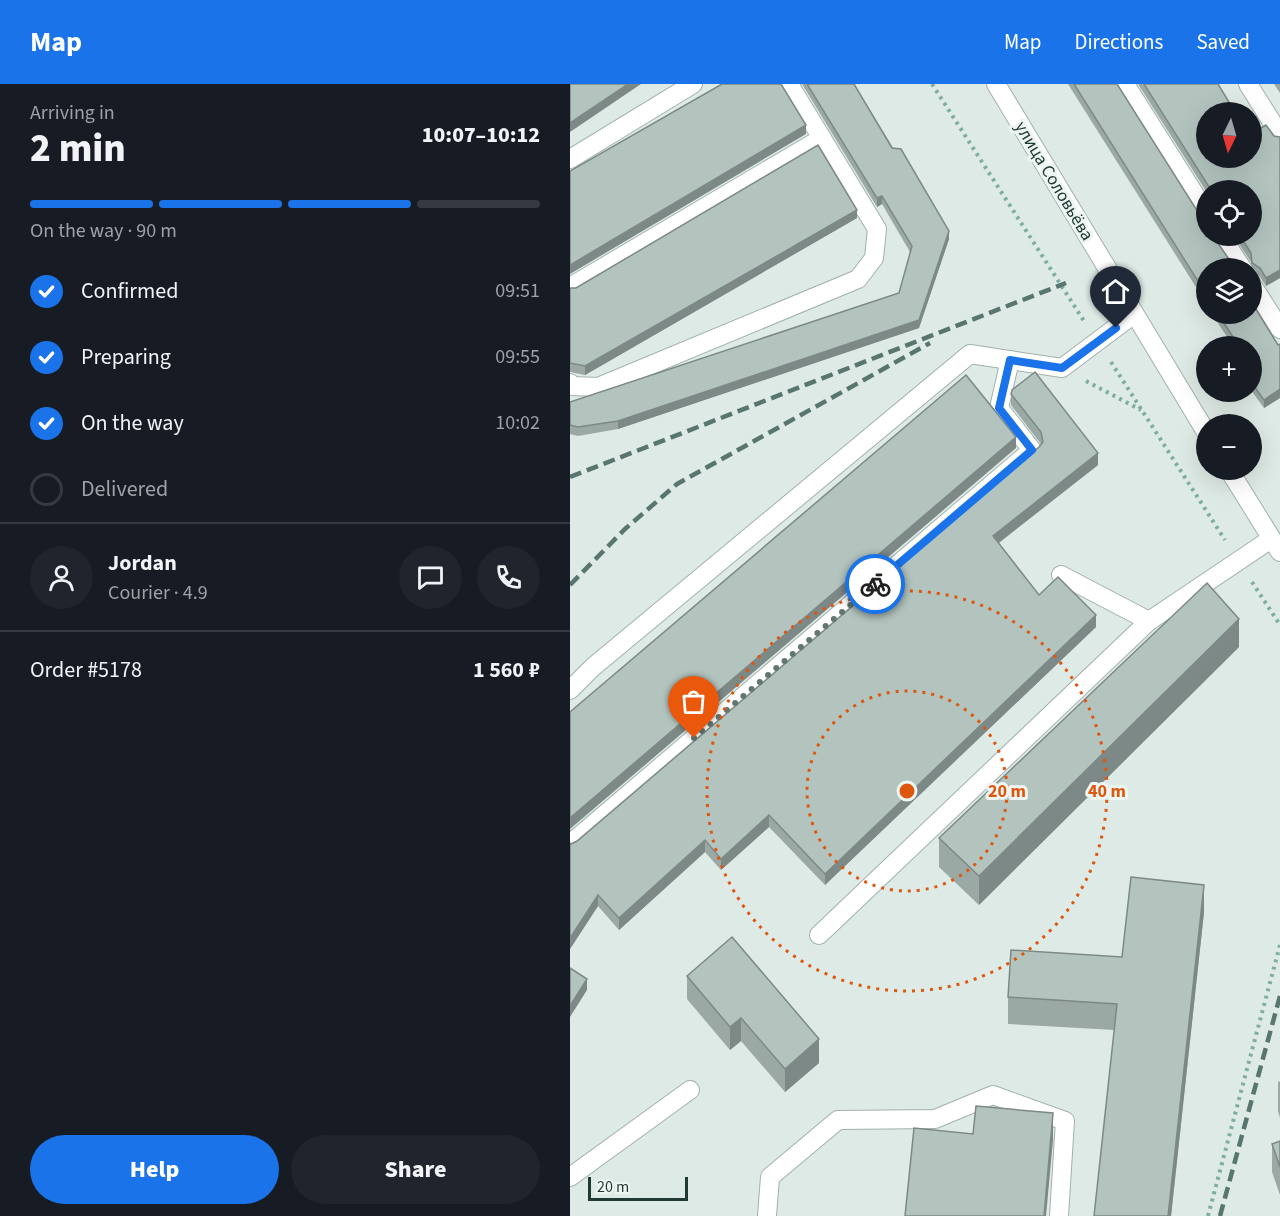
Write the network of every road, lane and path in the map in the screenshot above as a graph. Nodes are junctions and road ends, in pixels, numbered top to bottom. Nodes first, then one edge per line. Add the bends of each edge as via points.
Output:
1 (693, 84) edge
2 (789, 84) edge
3 (996, 84) edge
4 (1125, 84) edge
5 (1248, 84) edge
6 (1280, 135) edge
7 (822, 138) junction
8 (570, 159) edge
9 (1196, 196) edge
10 (570, 287) edge
11 (1262, 300) edge
12 (1134, 314) junction
13 (1280, 329) edge
14 (1010, 360) junction
15 (1062, 368) junction
16 (570, 383) edge
17 (1142, 411) dead end
18 (1196, 416) edge
19 (1235, 480) edge
20 (1276, 546) edge
21 (1061, 575) dead end
22 (1149, 621) junction
23 (570, 690) edge
24 (570, 844) edge
25 (819, 935) dead end
26 (1280, 945) edge
27 (690, 1090) dead end
28 (570, 1177) edge
29 (767, 1216) edge
30 (1059, 1216) edge
31 (1208, 1216) edge

1 - 8 street
2 - 7 street
3 - 12 street, улица Соловьёва
4 - 9 street
5 - 6 street
7 - 10 street
7 - 16 street via 877,229 874,258 858,279 598,387
11 - 13 street
12 - 15 street
12 - 18 street, улица Соловьёва
14 - 15 street
14 - 23 street via 970,354
14 - 24 street via 999,408 1032,450
15 - 17 path
19 - 20 street
20 - 22 street
21 - 22 street
22 - 25 street
26 - 31 path
27 - 28 street
29 - 30 street via 770,1178 838,1120 935,1119 993,1095 1065,1120

